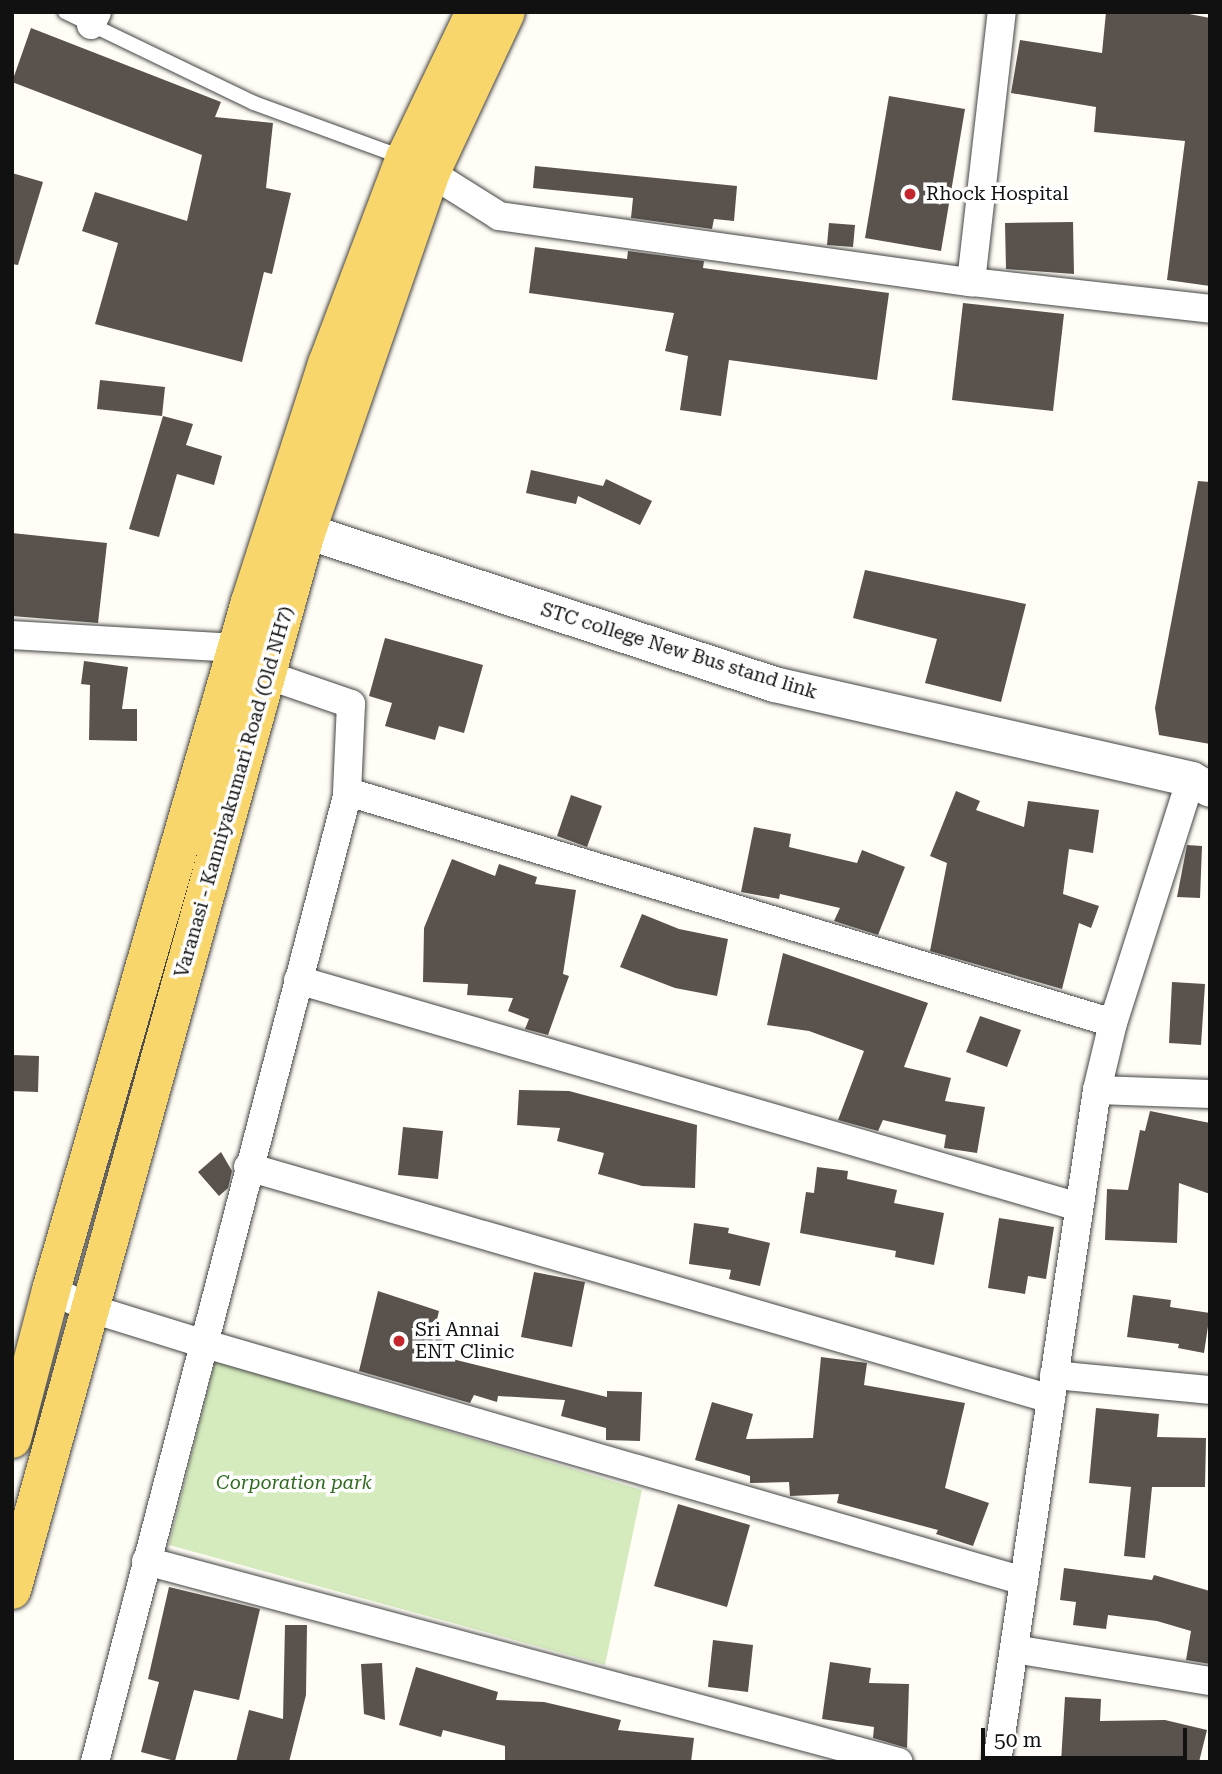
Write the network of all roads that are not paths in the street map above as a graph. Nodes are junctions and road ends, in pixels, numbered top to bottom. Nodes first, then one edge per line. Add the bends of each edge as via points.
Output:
1 (65, 12) edge
2 (475, 12) edge
3 (506, 12) edge
4 (1002, 12) edge
5 (94, 19) edge
6 (418, 164) junction
7 (971, 282) junction
8 (1210, 309) edge
9 (291, 527) junction
10 (12, 635) edge
11 (236, 648) junction
12 (267, 675) junction
13 (1204, 783) edge
14 (347, 793) junction
15 (298, 980) junction
16 (1113, 1023) junction
17 (1097, 1090) junction
18 (1210, 1094) edge
19 (248, 1167) junction
20 (1080, 1207) junction
21 (51, 1290) junction
22 (92, 1309) junction
23 (202, 1343) junction
24 (1053, 1387) junction
25 (1210, 1390) edge
26 (12, 1439) edge
27 (146, 1562) junction
28 (1024, 1581) junction
29 (12, 1590) edge
30 (1014, 1649) junction
31 (1210, 1681) edge
32 (95, 1762) edge
33 (899, 1762) edge
34 (997, 1762) edge

1 - 5 lane
2 - 6 main road, Varanasi - Kanniyakumari Road (Old NH7)
3 - 6 main road, Varanasi - Kanniyakumari Road (Old NH7)
4 - 7 street
5 - 6 lane via 279,113
6 - 7 street via 499,216
6 - 9 main road, Varanasi - Kanniyakumari Road (Old NH7) via 327,364
7 - 8 street
9 - 11 main road, Varanasi - Kanniyakumari Road (Old NH7)
9 - 12 main road, Varanasi - Kanniyakumari Road (Old NH7)
9 - 13 street, STC college New Bus stand link via 774,684
10 - 11 street
11 - 21 main road, Varanasi - Kanniyakumari Road (Old NH7)
12 - 14 street via 351,704
12 - 22 main road, Varanasi - Kanniyakumari Road (Old NH7)
13 - 16 street
14 - 15 street
14 - 16 street
15 - 19 street
15 - 20 street
16 - 17 street
17 - 18 street
17 - 20 street
19 - 23 street
19 - 24 street
20 - 24 street
21 - 22 street
21 - 26 main road, Varanasi - Kanniyakumari Road (Old NH7)
22 - 23 street
22 - 29 main road, Varanasi - Kanniyakumari Road (Old NH7)
23 - 27 street
23 - 28 street
24 - 25 street
24 - 28 street
27 - 32 street
27 - 33 street
28 - 30 street
30 - 31 street
30 - 34 street

